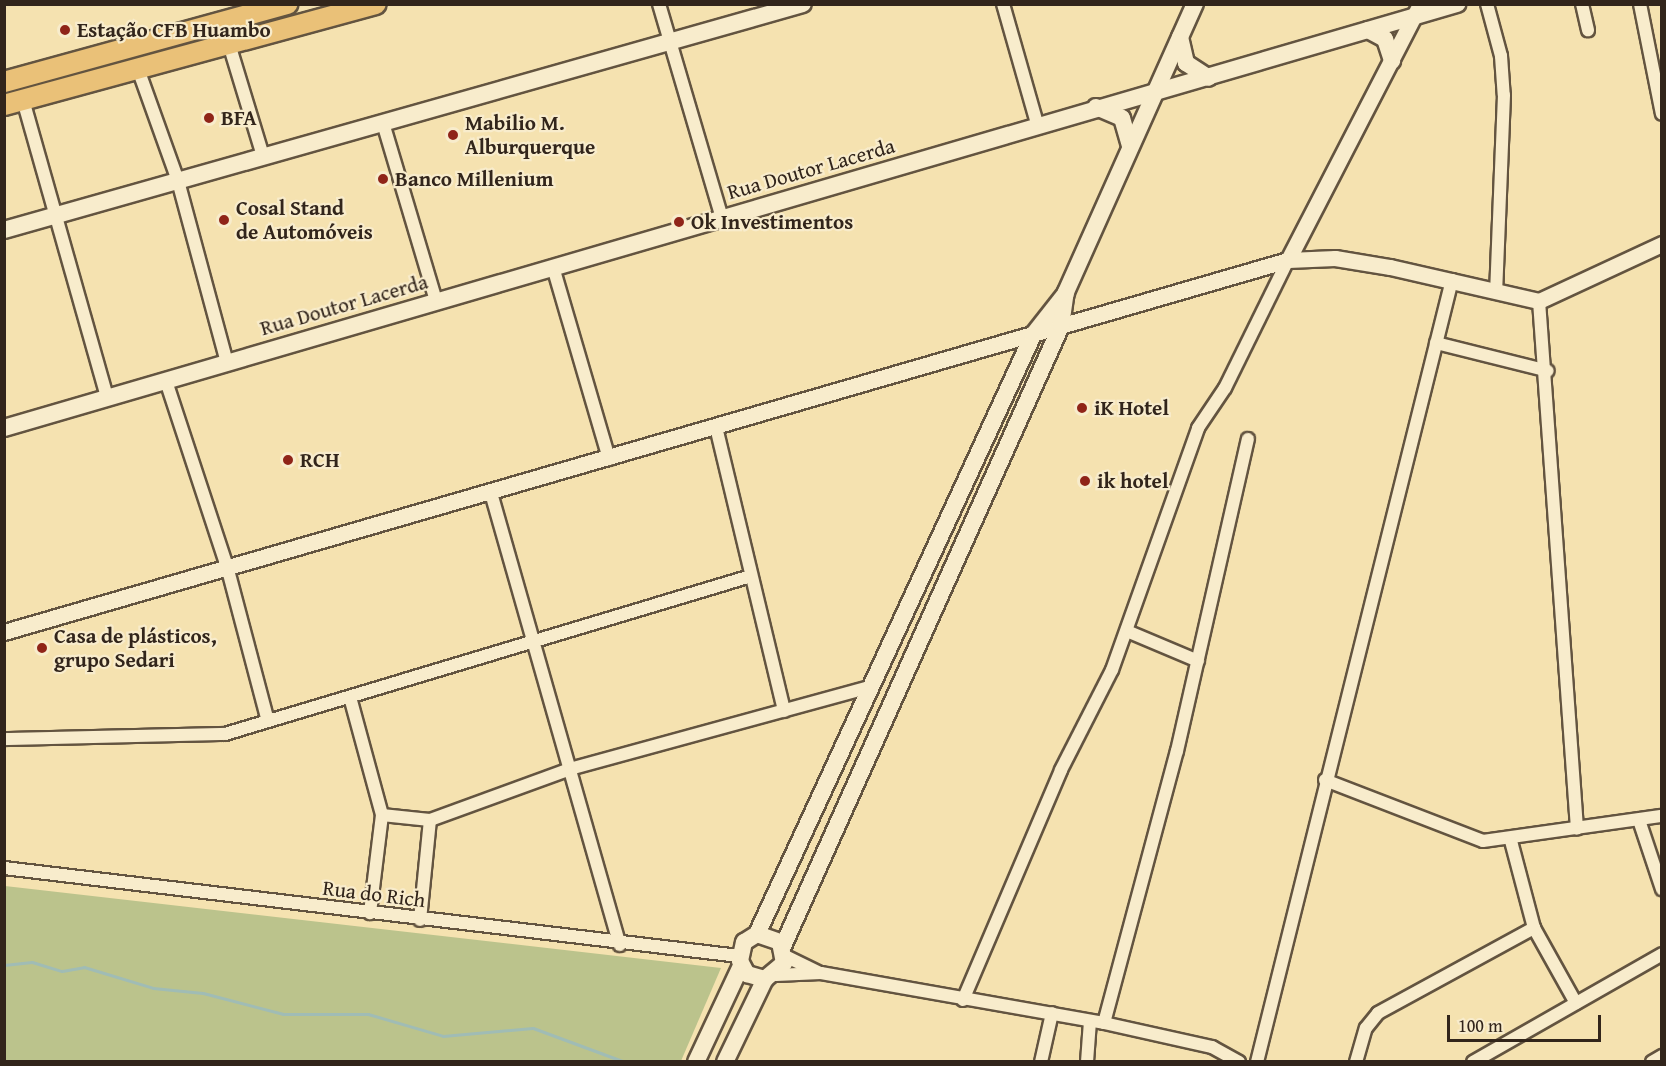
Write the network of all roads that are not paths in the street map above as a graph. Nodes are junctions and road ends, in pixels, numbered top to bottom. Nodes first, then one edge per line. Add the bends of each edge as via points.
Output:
1 (287, 4) edge
2 (375, 4) edge
3 (659, 4) edge
4 (804, 4) edge
5 (1003, 4) edge
6 (1195, 4) edge
7 (1457, 4) edge
8 (1487, 4) edge
9 (1582, 4) edge
10 (1640, 4) edge
11 (330, 10) edge
12 (1417, 11) edge
13 (1368, 30) junction
14 (1588, 30) dead end
15 (1180, 37) junction
16 (670, 42) junction
17 (229, 44) junction
18 (1392, 61) junction
19 (74, 62) junction
20 (138, 69) junction
21 (1209, 78) junction
22 (4, 82) edge
23 (81, 83) junction
24 (1159, 87) junction
25 (14, 102) edge
26 (1096, 107) junction
27 (1662, 114) edge
28 (383, 123) junction
29 (1038, 127) junction
30 (1130, 146) junction
31 (263, 156) junction
32 (178, 181) junction
33 (57, 215) junction
34 (723, 218) junction
35 (4, 230) edge
36 (1662, 244) edge
37 (1288, 260) junction
38 (553, 267) junction
39 (1452, 279) junction
40 (1496, 290) junction
41 (1066, 292) junction
42 (436, 301) junction
43 (1539, 301) junction
44 (1061, 326) junction
45 (1033, 335) junction
46 (1436, 343) junction
47 (227, 363) junction
48 (1548, 371) junction
49 (166, 381) junction
50 (107, 397) junction
51 (716, 427) junction
52 (4, 428) edge
53 (1248, 439) dead end
54 (609, 459) junction
55 (491, 493) junction
56 (228, 570) junction
57 (751, 576) junction
58 (1127, 631) junction
59 (4, 632) edge
60 (534, 642) junction
61 (1198, 661) junction
62 (867, 688) junction
63 (350, 696) junction
64 (784, 711) junction
65 (268, 721) junction
66 (4, 739) edge
67 (570, 770) junction
68 (1325, 780) junction
69 (382, 815) junction
70 (1662, 816) edge
71 (430, 820) junction
72 (1639, 820) junction
73 (1576, 829) junction
74 (1511, 841) junction
75 (4, 868) edge
76 (1662, 889) edge
77 (370, 913) junction
78 (420, 920) junction
79 (1534, 928) junction
80 (757, 934) junction
81 (620, 945) junction
82 (784, 951) junction
83 (1662, 954) edge
84 (740, 961) junction
85 (821, 974) junction
86 (770, 977) junction
87 (963, 1000) junction
88 (1576, 1003) junction
89 (1052, 1013) junction
90 (1090, 1021) junction
91 (1104, 1023) junction
92 (1662, 1056) edge
93 (696, 1062) edge
94 (725, 1062) edge
95 (1041, 1062) edge
96 (1087, 1062) edge
97 (1239, 1062) edge
98 (1257, 1062) edge
99 (1356, 1062) edge
100 (1473, 1062) edge
101 (1652, 1062) edge

1 - 19 main road
2 - 11 main road
3 - 16 street
4 - 16 main road
5 - 29 street
6 - 15 main road
7 - 12 main road, Rua Doutor Lacerda
8 - 40 street via 1501,56 1504,95
9 - 14 street
10 - 27 street
11 - 17 main road
12 - 13 main road, Rua Doutor Lacerda
12 - 18 street
13 - 18 main road via 1385,39
13 - 21 main road, Rua Doutor Lacerda
15 - 21 main road via 1186,63
15 - 24 main road
16 - 28 main road
16 - 34 street
17 - 20 main road
17 - 31 street
18 - 37 street
19 - 22 main road
19 - 23 main road
20 - 23 main road
20 - 32 street
21 - 24 main road, Rua Doutor Lacerda
23 - 25 main road
24 - 26 main road, Rua Doutor Lacerda
24 - 30 main road
25 - 33 street
26 - 29 main road, Rua Doutor Lacerda
26 - 30 main road via 1122,118
28 - 31 main road
28 - 42 street
29 - 34 main road, Rua Doutor Lacerda
30 - 41 main road
31 - 32 main road
32 - 33 main road
32 - 47 street
33 - 35 main road
33 - 50 street
34 - 38 main road, Rua Doutor Lacerda
36 - 43 street
37 - 39 street via 1335,258
37 - 44 street
37 - 58 street via 1226,388 1198,428
38 - 42 main road, Rua Doutor Lacerda
38 - 54 street
39 - 40 street
39 - 46 street
40 - 43 street
41 - 44 main road
41 - 45 main road
42 - 47 main road, Rua Doutor Lacerda
43 - 48 street
44 - 45 street
44 - 82 main road
45 - 51 street
45 - 62 main road
46 - 48 street
46 - 68 street
47 - 49 main road, Rua Doutor Lacerda
48 - 73 street
49 - 50 main road, Rua Doutor Lacerda
49 - 56 street
50 - 52 main road, Rua Doutor Lacerda
51 - 54 street
51 - 57 street
53 - 61 street
54 - 55 street
55 - 56 street
55 - 60 street
56 - 59 street
56 - 65 street
57 - 60 street
57 - 64 street
58 - 61 street
58 - 87 street
60 - 63 street
60 - 67 street
61 - 91 street
62 - 64 street
62 - 80 main road
63 - 65 street
63 - 69 street
64 - 67 street
65 - 66 street via 225,734
67 - 71 street
67 - 81 street
68 - 74 street via 1449,831 1483,841
68 - 98 street
69 - 71 street
69 - 77 street
70 - 72 street
71 - 78 street
72 - 73 street
72 - 76 street
73 - 74 street
74 - 79 street
75 - 77 street, Rua do Rich
77 - 78 street, Rua do Rich
78 - 81 street, Rua do Rich
79 - 88 street
79 - 99 street via 1378,1013 1366,1028
80 - 82 main road via 772,936
80 - 84 main road via 744,942
81 - 84 street, Rua do Rich
82 - 85 street
82 - 86 main road
83 - 88 street
84 - 86 main road
84 - 93 main road
85 - 86 street
85 - 87 street
86 - 94 main road
87 - 89 street
88 - 100 street
89 - 90 street
89 - 95 street
90 - 91 street
90 - 96 street
91 - 97 street via 1212,1047
92 - 101 street

